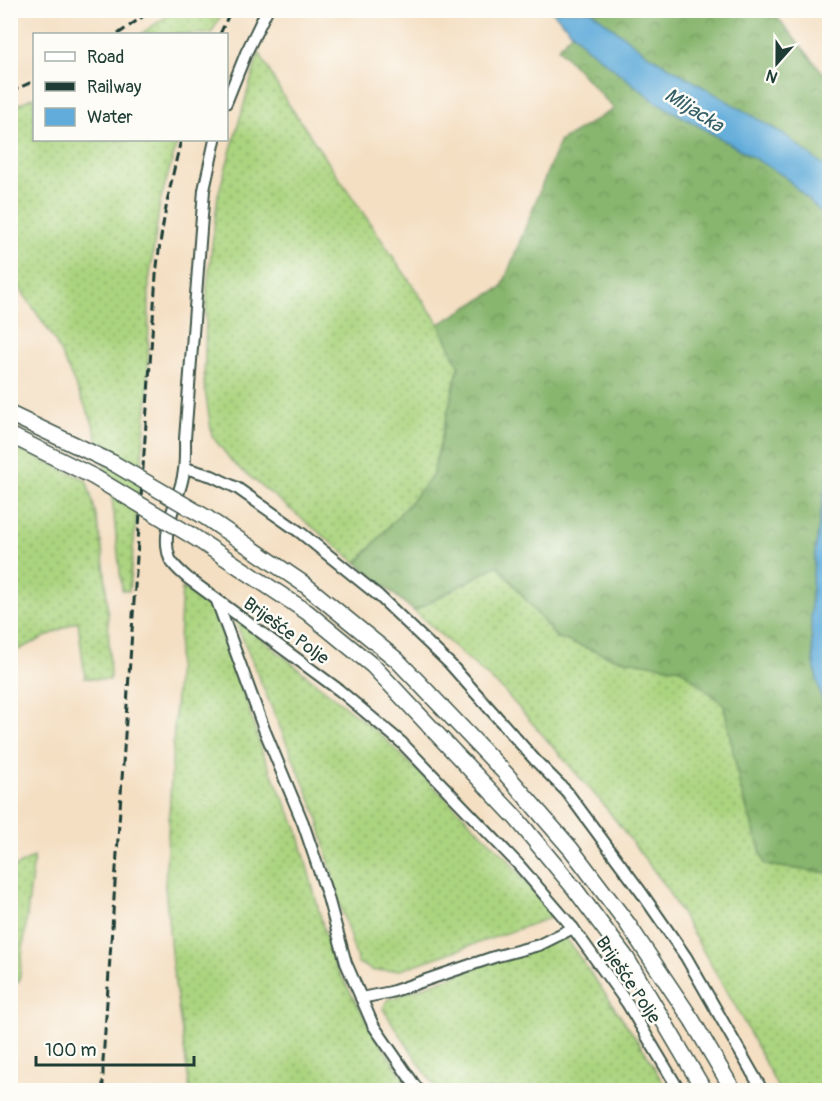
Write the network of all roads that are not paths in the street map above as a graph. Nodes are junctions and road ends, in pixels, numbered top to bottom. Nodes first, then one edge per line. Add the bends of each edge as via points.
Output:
1 (267, 10) edge
2 (228, 98) edge
3 (215, 141) edge
4 (10, 406) edge
5 (10, 414) edge
6 (10, 435) edge
7 (81, 447) junction
8 (185, 468) junction
9 (217, 601) junction
10 (573, 928) junction
11 (361, 998) junction
12 (418, 1090) edge
13 (679, 1090) edge
14 (704, 1090) edge
15 (733, 1090) edge
16 (762, 1090) edge

1 - 2 street
3 - 8 street via 204,190
4 - 7 highway
5 - 7 highway
6 - 14 highway, bridge via 94,477 194,537 307,612 373,666 501,802 574,888 627,959
7 - 15 highway, bridge via 207,518 304,584 397,660 571,849 627,923
8 - 9 street via 168,528 168,550 176,567
8 - 16 street via 237,488 301,533 379,596 450,664 567,792 641,892 686,957
9 - 10 street, Briješće Polje via 339,690 401,741
9 - 11 street, Briješće Polje via 303,822 346,963
10 - 11 street via 539,945 392,992
10 - 13 street, Briješće Polje via 627,1003
11 - 12 street, Briješće Polje via 373,1025

